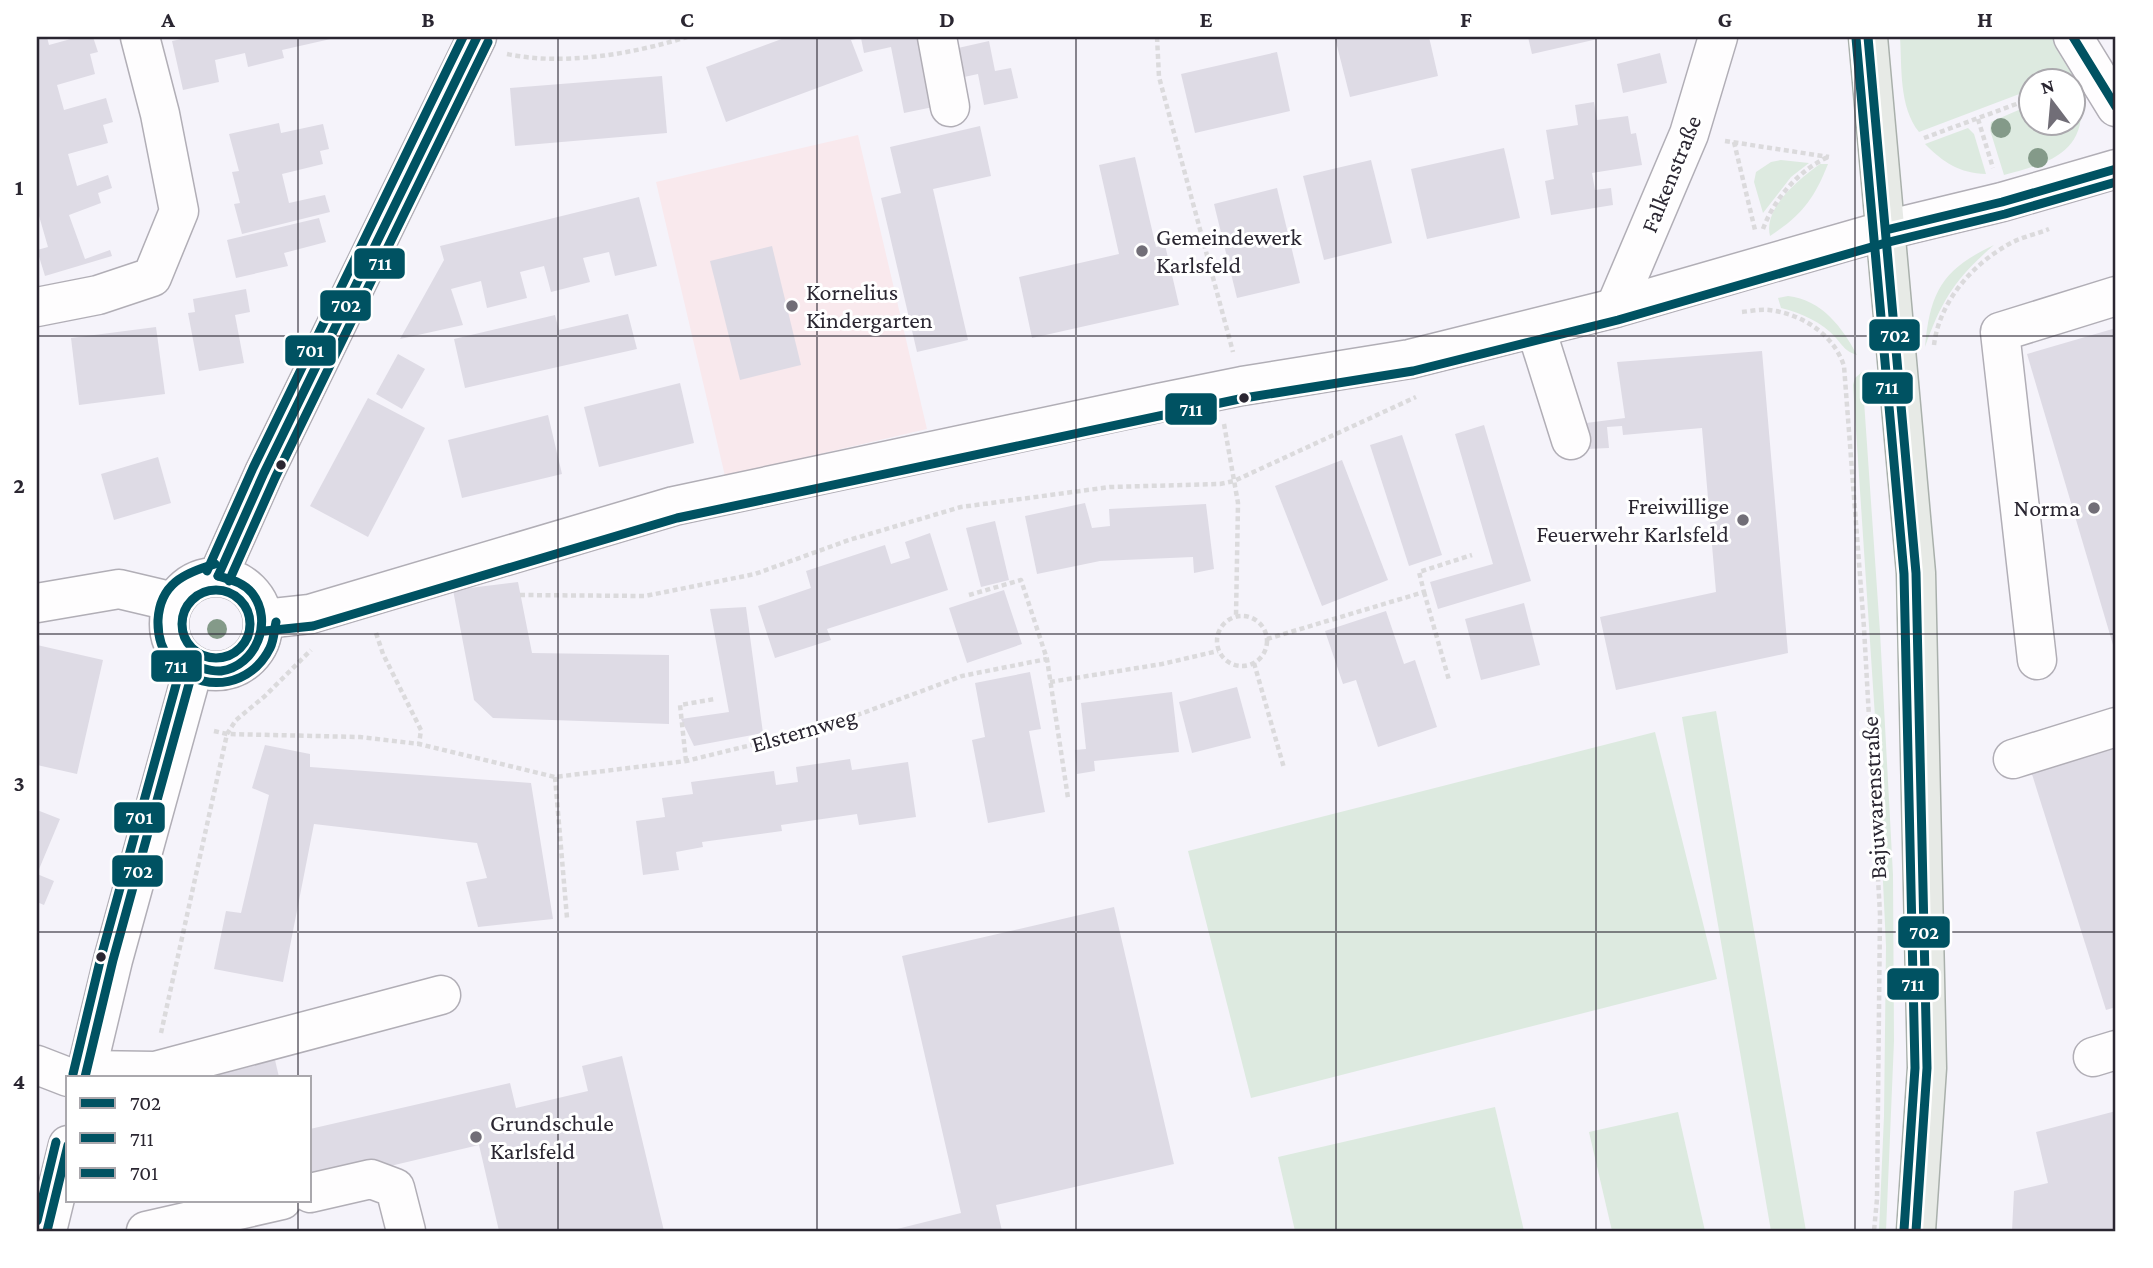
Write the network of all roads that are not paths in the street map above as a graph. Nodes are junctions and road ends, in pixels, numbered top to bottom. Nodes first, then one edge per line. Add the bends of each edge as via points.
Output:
1 (139, 37) edge
2 (937, 37) edge
3 (1718, 37) edge
4 (1868, 37) edge
5 (2073, 37) edge
6 (475, 42) edge
7 (950, 107) dead end
8 (2116, 107) edge
9 (2116, 169) edge
10 (1886, 230) junction
11 (2116, 296) edge
12 (37, 307) edge
13 (1615, 308) junction
14 (1536, 329) junction
15 (1571, 440) dead end
16 (218, 576) junction
17 (174, 602) junction
18 (37, 603) edge
19 (264, 620) junction
20 (2037, 660) dead end
21 (194, 666) junction
22 (2116, 727) edge
23 (2012, 759) dead end
24 (441, 995) dead end
25 (37, 1065) edge
26 (80, 1075) edge
27 (66, 1152) edge
28 (312, 1193) edge
29 (273, 1202) edge
30 (47, 1231) edge
31 (146, 1231) edge
32 (406, 1231) edge
33 (1916, 1231) edge

1 - 12 street via 179,211 152,277 99,295
2 - 7 street
3 - 13 street, Falkenstraße via 1689,134
4 - 10 main road, Bajuwarenstraße
5 - 8 street
6 - 16 street
9 - 10 street
10 - 13 street
10 - 33 main road, Bajuwarenstraße via 1916,573 1927,1068
11 - 20 street via 2000,332
13 - 14 street
14 - 15 street
14 - 19 street via 1410,359 1132,408 674,506 310,614
16 - 17 street via 185,587
16 - 19 street via 239,582 255,596
17 - 18 street via 119,589
17 - 21 street via 169,627 172,642
19 - 21 street via 260,642 242,663 220,671
21 - 26 street
22 - 23 street
24 - 26 street via 155,1071
25 - 26 street
27 - 30 street
28 - 32 street via 371,1179 395,1188
29 - 31 street

